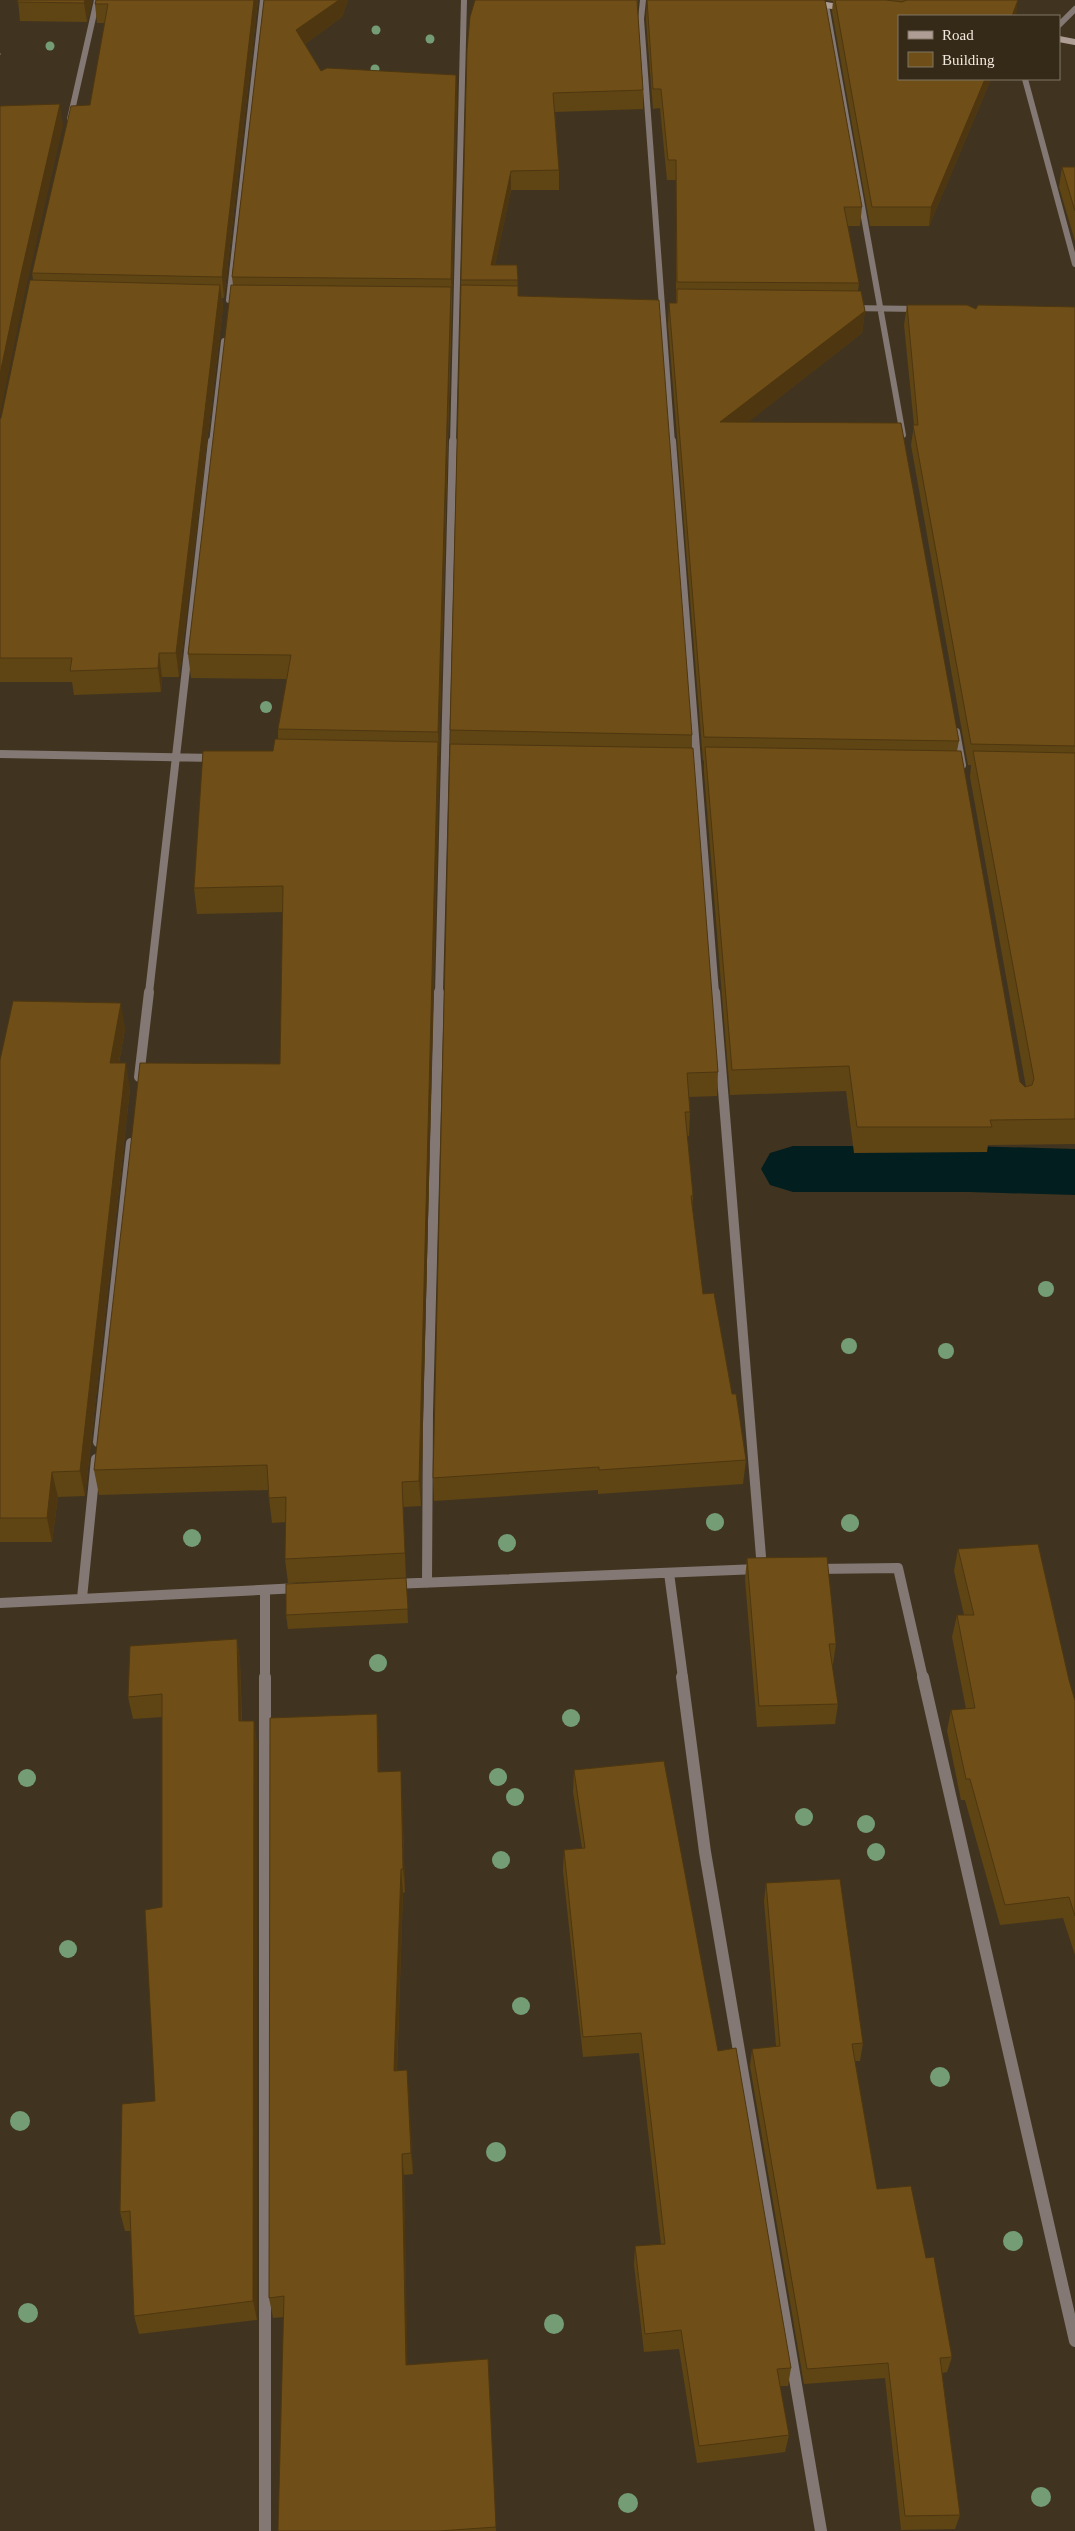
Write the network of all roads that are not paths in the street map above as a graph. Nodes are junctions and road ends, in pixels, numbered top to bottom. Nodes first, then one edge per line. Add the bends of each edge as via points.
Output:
1 (98, 0) edge
2 (263, 0) edge
3 (464, 0) edge
4 (643, 0) edge
5 (792, 0) edge
6 (826, 5) junction
7 (1075, 8) edge
8 (854, 10) edge
9 (1060, 24) edge
10 (1060, 39) edge
11 (1075, 42) edge
12 (1025, 80) edge
13 (69, 125) edge
14 (1075, 264) edge
15 (224, 303) junction
16 (238, 303) edge
17 (446, 305) edge
18 (456, 305) junction
19 (466, 305) edge
20 (653, 307) edge
21 (663, 307) junction
22 (673, 307) edge
23 (841, 308) edge
24 (880, 308) junction
25 (929, 309) edge
26 (228, 313) edge
27 (225, 333) edge
28 (905, 446) edge
29 (954, 722) edge
30 (0, 754) edge
31 (176, 758) junction
32 (226, 758) edge
33 (434, 762) edge
34 (444, 762) junction
35 (454, 762) edge
36 (687, 766) edge
37 (696, 766) junction
38 (706, 767) edge
39 (953, 771) edge
40 (137, 1092) edge
41 (132, 1131) edge
42 (801, 1569) edge
43 (669, 1574) junction
44 (427, 1583) junction
45 (379, 1585) edge
46 (313, 1588) edge
47 (265, 1590) junction
48 (82, 1598) junction
49 (0, 1603) edge
50 (1075, 2341) edge
51 (266, 2531) edge
52 (821, 2531) edge

1 - 13 street
2 - 15 street
3 - 18 street
4 - 21 street via 641,19
5 - 6 street
6 - 8 street
6 - 24 street
7 - 9 street
10 - 11 street
12 - 14 street
15 - 16 street
15 - 26 street
17 - 18 street
18 - 19 street
18 - 34 street
20 - 21 street
21 - 22 street
21 - 37 street
23 - 24 street
24 - 25 street
24 - 28 street
27 - 31 street
29 - 39 street via 968,771
30 - 31 street
31 - 32 street
31 - 40 street
33 - 34 street
34 - 35 street
34 - 44 street via 428,1413
36 - 37 street
37 - 38 street
37 - 43 street via 767,1569
41 - 48 street
42 - 50 street via 898,1568
43 - 44 street
43 - 52 street via 705,1852
44 - 45 street
46 - 47 street
47 - 48 street
47 - 51 street
48 - 49 street

